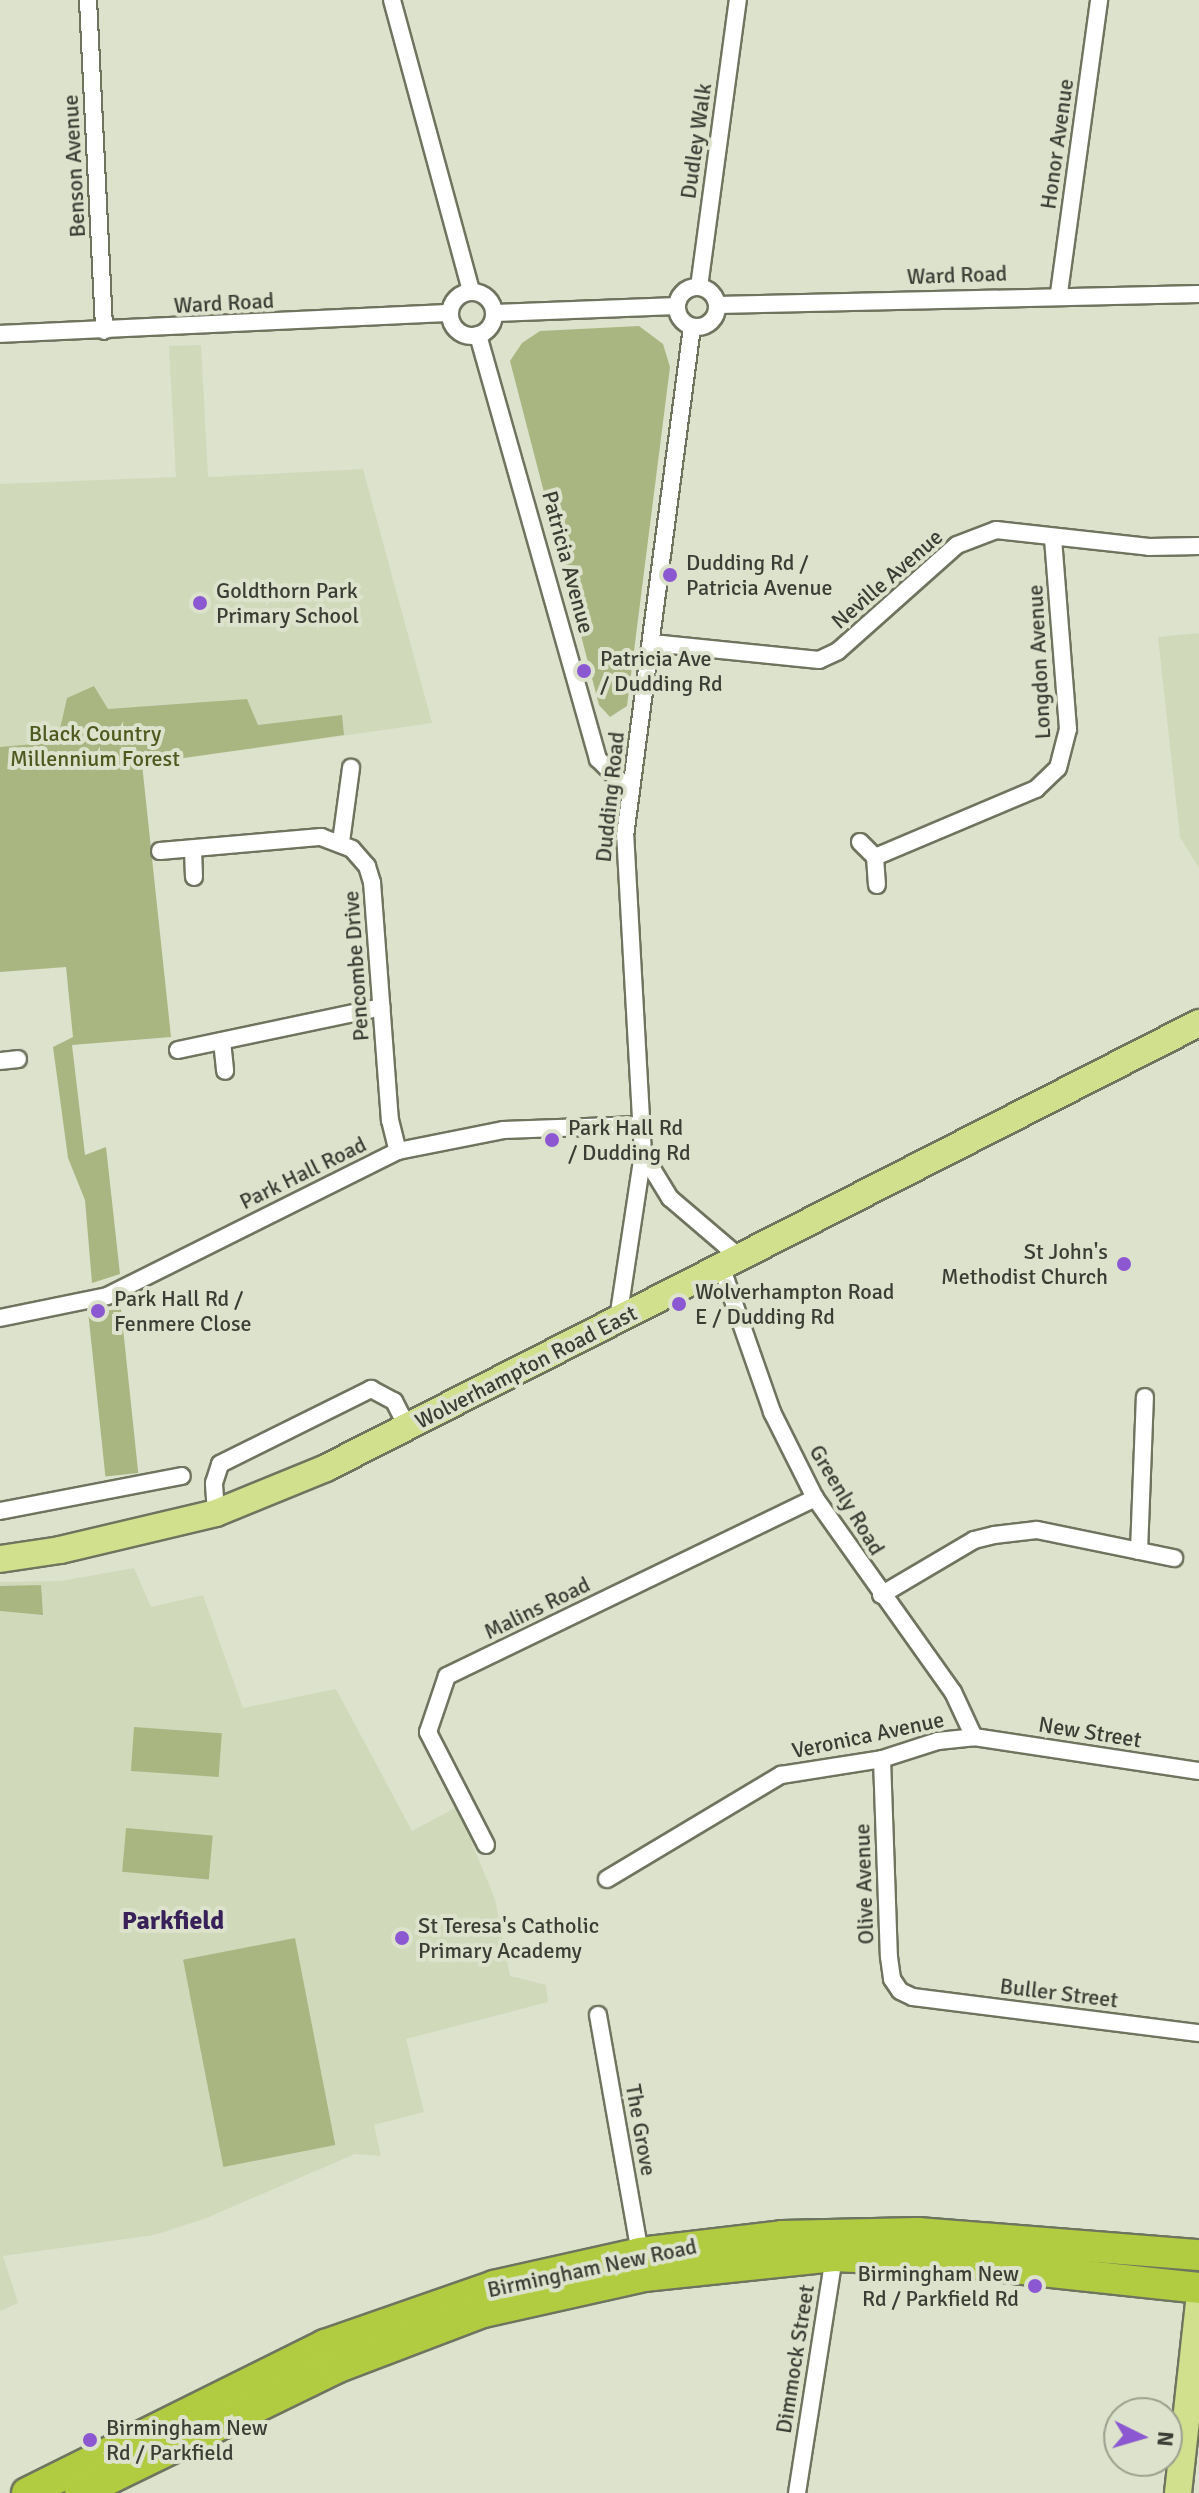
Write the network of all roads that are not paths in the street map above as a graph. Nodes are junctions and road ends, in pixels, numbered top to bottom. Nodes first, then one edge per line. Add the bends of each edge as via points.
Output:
1 (88, 0) edge
2 (392, 0) edge
3 (738, 0) edge
4 (1099, 0) edge
5 (699, 287) junction
6 (471, 291) junction
7 (1059, 293) junction
8 (1199, 294) edge
9 (717, 305) junction
10 (677, 306) junction
11 (450, 313) junction
12 (495, 313) junction
13 (692, 327) junction
14 (104, 331) junction
15 (0, 334) edge
16 (478, 335) junction
17 (1053, 538) junction
18 (1199, 546) edge
19 (652, 643) junction
20 (351, 768) dead end
21 (629, 790) junction
22 (341, 842) junction
23 (860, 842) dead end
24 (193, 849) junction
25 (160, 851) dead end
26 (875, 857) junction
27 (194, 877) dead end
28 (877, 885) dead end
29 (382, 1007) junction
30 (1199, 1023) edge
31 (222, 1041) junction
32 (178, 1050) dead end
33 (18, 1059) dead end
34 (0, 1061) edge
35 (225, 1071) dead end
36 (641, 1125) junction
37 (398, 1151) junction
38 (643, 1154) junction
39 (730, 1262) junction
40 (0, 1318) edge
41 (618, 1319) junction
42 (1145, 1397) dead end
43 (407, 1427) junction
44 (182, 1476) dead end
45 (815, 1498) junction
46 (0, 1511) edge
47 (216, 1513) junction
48 (1139, 1551) junction
49 (1174, 1558) dead end
50 (0, 1559) edge
51 (881, 1595) junction
52 (974, 1737) junction
53 (882, 1759) junction
54 (1199, 1771) edge
55 (486, 1845) dead end
56 (607, 1879) dead end
57 (913, 1997) joint
58 (598, 2015) dead end
59 (1199, 2033) edge
60 (1013, 2237) junction
61 (835, 2244) junction
62 (640, 2253) junction
63 (1199, 2255) edge
64 (1012, 2268) junction
65 (1199, 2288) edge
66 (1199, 2302) edge
67 (27, 2493) edge
68 (80, 2493) edge
69 (797, 2493) edge
70 (1178, 2493) edge

1 - 14 street, Benson Avenue
2 - 6 street
3 - 5 street, Dudley Walk
4 - 7 street, Honor Avenue
5 - 9 street via 711,293
5 - 10 street via 686,290
6 - 11 street via 455,301
6 - 12 street via 485,295
7 - 8 street, Ward Road
7 - 9 street, Ward Road
9 - 13 street via 707,324
10 - 12 street
10 - 13 street via 681,319
11 - 14 street, Ward Road
11 - 16 street via 460,333
12 - 16 street via 489,329
13 - 19 street, Dudding Road
14 - 15 street, Ward Road
16 - 21 street, Patricia Avenue via 598,759
17 - 18 street, Neville Avenue
17 - 19 street, Neville Avenue via 996,530 957,545 838,651 819,660
17 - 26 street, Longdon Avenue via 1068,729 1058,768 1036,789
19 - 21 street, Dudding Road
20 - 22 street
21 - 36 street, Dudding Road via 624,869
22 - 24 street via 297,838
22 - 29 street, Pencombe Drive via 360,858 372,882
23 - 26 street
24 - 25 street
24 - 27 street
26 - 28 street
29 - 31 street
29 - 37 street, Pencombe Drive via 390,1120
30 - 39 main road, Wolverhampton Road East
31 - 32 street
31 - 35 street
33 - 34 street
36 - 37 street, Park Hall Road via 503,1130
36 - 38 street, Dudding Road
37 - 40 street, Park Hall Road via 107,1296
38 - 39 street via 670,1198
38 - 41 street, Dudding Road
39 - 41 main road, Wolverhampton Road East
39 - 45 street, Greenly Road via 772,1412
41 - 43 main road, Wolverhampton Road East
42 - 48 street
43 - 47 main road, Wolverhampton Road East via 326,1468
43 - 47 street via 394,1401 371,1389 220,1464 214,1483
44 - 46 street
45 - 51 street, Greenly Road
45 - 55 street, Malins Road via 447,1676 428,1732
47 - 50 main road, Wolverhampton Road East via 73,1548
48 - 49 street
48 - 51 street via 1037,1530 994,1535 974,1540
51 - 52 street, Greenly Road via 953,1692
52 - 53 street, Veronica Avenue
52 - 54 street, New Street
53 - 56 street, Veronica Avenue via 781,1775
53 - 57 street, Olive Avenue via 892,1979
57 - 59 street, Buller Street
58 - 62 street, The Grove
60 - 61 highway, Birmingham New Road
60 - 63 highway, Birmingham New Road
60 - 64 highway
61 - 62 highway, Birmingham New Road
61 - 64 highway, Birmingham New Road
61 - 68 highway, Birmingham New Road via 644,2276 483,2312 282,2392
61 - 69 street, Dimmock Street
62 - 67 highway, Birmingham New Road via 494,2286 339,2340
64 - 65 highway, Birmingham New Road
66 - 70 main road

